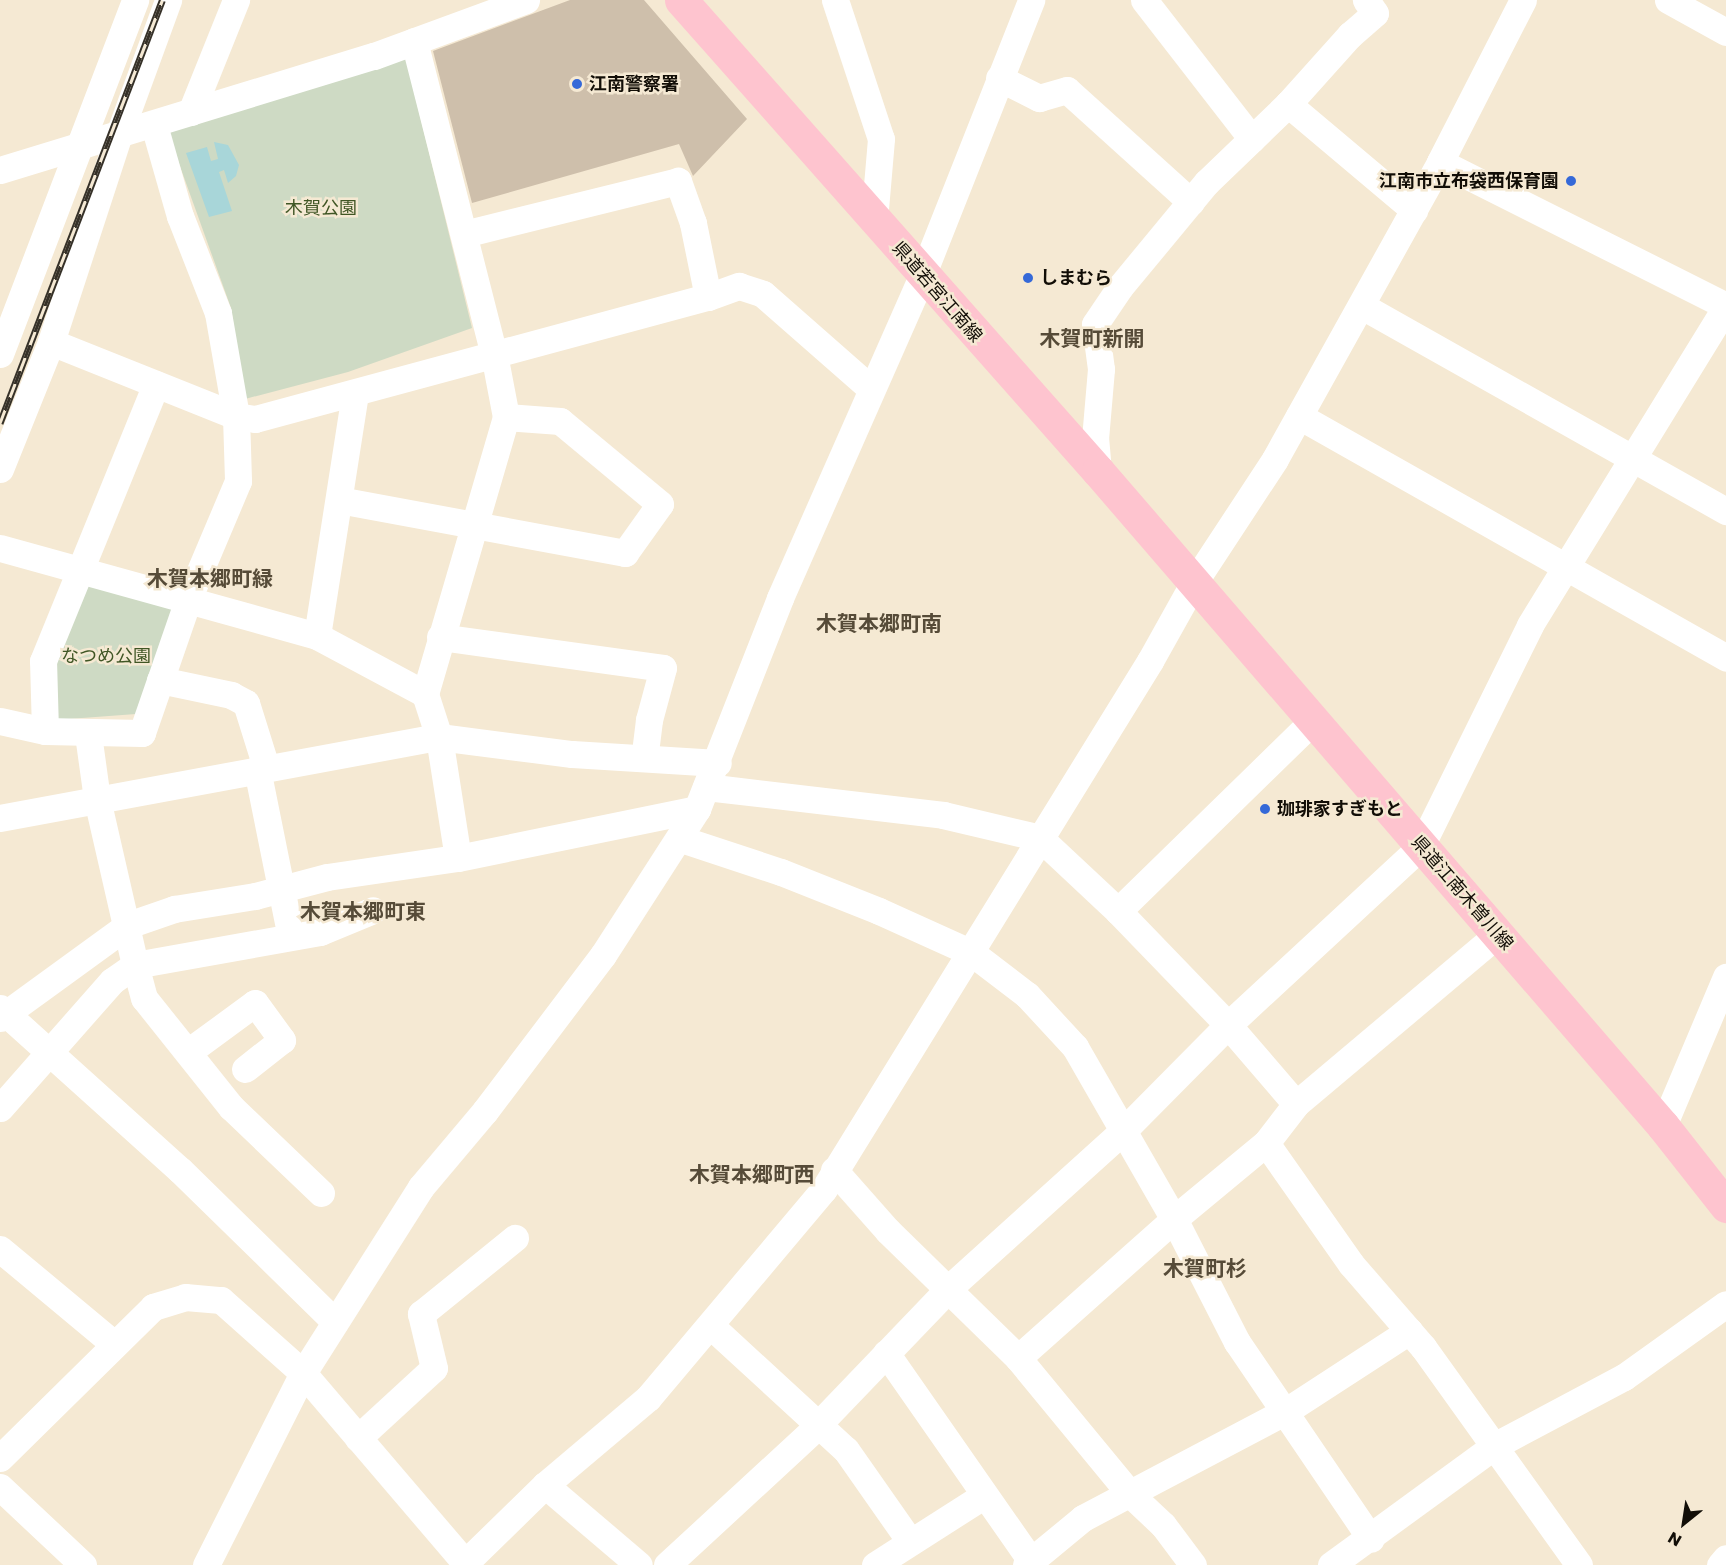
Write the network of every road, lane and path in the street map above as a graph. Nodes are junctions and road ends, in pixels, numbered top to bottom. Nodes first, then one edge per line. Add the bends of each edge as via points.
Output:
1 (135, 0) edge
2 (168, 0) edge
3 (236, 0) edge
4 (526, 0) edge
5 (681, 0) edge
6 (835, 0) edge
7 (1031, 0) edge
8 (1144, 0) edge
9 (1366, 0) edge
10 (1524, 0) edge
11 (1668, 0) edge
12 (1726, 32) edge
13 (414, 41) junction
14 (999, 78) junction
15 (1288, 104) junction
16 (191, 112) junction
17 (154, 125) junction
18 (118, 137) junction
19 (1252, 139) junction
20 (79, 148) junction
21 (1440, 162) junction
22 (0, 171) edge
23 (1191, 202) junction
24 (1414, 210) junction
25 (874, 219) junction
26 (464, 234) junction
27 (922, 276) junction
28 (708, 297) junction
29 (1362, 306) junction
30 (1726, 306) edge
31 (5, 325) edge
32 (51, 342) junction
33 (0, 354) edge
34 (494, 354) junction
35 (156, 384) junction
36 (870, 388) junction
37 (355, 394) junction
38 (236, 416) junction
39 (1299, 416) junction
40 (506, 417) junction
41 (1631, 458) junction
42 (0, 469) edge
43 (1098, 471) junction
44 (339, 500) junction
45 (1726, 511) edge
46 (477, 528) junction
47 (0, 548) edge
48 (1565, 567) junction
49 (82, 569) junction
50 (1193, 584) junction
51 (189, 597) junction
52 (317, 636) junction
53 (440, 637) junction
54 (1726, 658) edge
55 (160, 680) junction
56 (425, 694) junction
57 (0, 721) edge
58 (1313, 721) junction
59 (45, 731) junction
60 (88, 734) junction
61 (439, 737) junction
62 (644, 758) junction
63 (718, 763) junction
64 (261, 768) junction
65 (701, 798) junction
66 (97, 799) junction
67 (0, 818) edge
68 (1040, 838) junction
69 (681, 839) junction
70 (1422, 846) junction
71 (459, 858) junction
72 (281, 888) junction
73 (373, 910) dead end
74 (1118, 911) junction
75 (128, 925) junction
76 (1498, 934) junction
77 (291, 937) junction
78 (972, 953) junction
79 (135, 965) junction
80 (1726, 976) edge
81 (2, 1013) edge
82 (1228, 1025) junction
83 (50, 1049) junction
84 (188, 1052) junction
85 (245, 1069) dead end
86 (1296, 1104) junction
87 (0, 1108) edge
88 (1663, 1126) junction
89 (1122, 1132) junction
90 (1266, 1143) junction
91 (834, 1170) junction
92 (321, 1193) dead end
93 (1726, 1206) edge
94 (1174, 1219) junction
95 (515, 1238) dead end
96 (0, 1249) edge
97 (948, 1289) junction
98 (1726, 1304) edge
99 (335, 1322) junction
100 (711, 1326) junction
101 (1409, 1331) junction
102 (113, 1343) junction
103 (886, 1353) junction
104 (1018, 1358) junction
105 (303, 1373) junction
106 (1286, 1411) junction
107 (819, 1424) junction
108 (358, 1438) junction
109 (1494, 1446) junction
110 (0, 1458) edge
111 (544, 1485) junction
112 (0, 1487) edge
113 (1130, 1494) junction
114 (983, 1496) junction
115 (909, 1540) junction
116 (1355, 1555) edge
117 (1726, 1558) edge
118 (881, 1563) edge
119 (1030, 1563) edge
120 (465, 1564) edge
121 (83, 1565) edge
122 (206, 1565) edge
123 (639, 1565) edge
124 (667, 1565) edge
125 (1193, 1565) edge
126 (1579, 1565) edge
127 (1720, 1565) edge

1 - 20 street
2 - 18 street
3 - 16 street
4 - 13 street
5 - 25 main road, 県道若宮江南線
6 - 25 street via 881,139
7 - 14 street
8 - 19 street
9 - 15 street via 1375,13
10 - 21 street
11 - 12 street
13 - 16 street
13 - 26 street
14 - 23 street via 1039,98 1066,90
14 - 27 street
15 - 19 street
15 - 24 street
16 - 17 street
17 - 18 street
17 - 38 street via 180,216 218,313
18 - 20 street
18 - 32 street
19 - 23 street
20 - 22 street
20 - 31 street
21 - 24 street
21 - 30 street
23 - 43 street via 1120,287 1095,324 1101,369 1095,439
24 - 29 street
25 - 27 main road, 県道若宮江南線
26 - 28 street via 678,181 693,223
26 - 34 street
27 - 36 street
27 - 43 main road, 県道若宮江南線
28 - 34 street
28 - 36 street via 739,286 763,294
29 - 39 street
29 - 41 street
30 - 41 street
31 - 33 street
32 - 35 street
32 - 42 street
34 - 37 street
34 - 40 street
35 - 38 street
35 - 49 street
36 - 63 street via 780,598
37 - 38 street via 255,418
37 - 44 street
38 - 51 street via 238,481
39 - 48 street
39 - 50 street
40 - 46 street
40 - 46 street via 560,421 660,504 626,553 543,536
41 - 45 street
41 - 48 street
43 - 50 main road, 県道若宮江南線
44 - 46 street
44 - 52 street
46 - 53 street
47 - 49 street
48 - 54 street
48 - 70 street via 1530,625
49 - 51 street
49 - 59 street via 43,661
50 - 58 main road, 県道江南木曽川線
50 - 68 street
51 - 52 street
51 - 55 street
52 - 56 street
53 - 56 street
53 - 62 street via 663,668
55 - 60 street via 142,733
55 - 64 street via 231,695 246,703
56 - 61 street
57 - 59 street
58 - 70 main road, 県道江南木曽川線
58 - 74 street
59 - 60 street
60 - 66 street
61 - 62 street via 572,754
61 - 64 street
61 - 71 street
62 - 63 street
63 - 65 street
64 - 66 street
64 - 72 street
65 - 68 street via 943,815
65 - 69 street
65 - 71 street
66 - 67 street
66 - 75 street
68 - 74 street
68 - 78 street
69 - 78 street via 781,872
69 - 99 street via 603,955 485,1111 421,1187
70 - 76 main road, 県道江南木曽川線
70 - 82 street
71 - 72 street via 327,877
72 - 75 street via 174,909
72 - 77 street
73 - 77 street via 320,932
74 - 82 street
75 - 79 street
75 - 81 street
76 - 86 street
76 - 88 main road, 県道江南木曽川線
77 - 79 street
78 - 89 street via 1027,995 1076,1047
78 - 91 street
79 - 83 street via 112,981
79 - 84 street via 144,998
80 - 88 street
81 - 83 street
82 - 86 street
82 - 89 street
83 - 87 street
83 - 99 street
84 - 85 street via 255,1003 282,1040
84 - 92 street via 231,1107
86 - 90 street
88 - 93 main road, 県道江南木曽川線
89 - 94 street
89 - 97 street
90 - 94 street
90 - 101 street via 1351,1264
91 - 97 street via 888,1231
91 - 100 street via 824,1189
94 - 104 street
94 - 106 street via 1237,1342
95 - 108 street via 421,1314 434,1368
96 - 102 street
97 - 103 street
97 - 104 street
98 - 109 street via 1624,1377
99 - 105 street
100 - 107 street
100 - 111 street via 648,1398
101 - 106 street
101 - 109 street
102 - 105 street via 153,1307 184,1297 221,1300
102 - 110 street
103 - 107 street
103 - 114 street
104 - 113 street
105 - 108 street
105 - 122 street
106 - 113 street
106 - 116 street
107 - 115 street via 846,1450
107 - 124 street
108 - 120 street
109 - 116 street
109 - 126 street
111 - 120 street
111 - 123 street
112 - 121 street
113 - 119 street via 1083,1518
113 - 125 street via 1163,1525
114 - 115 street
114 - 119 street
115 - 118 street
117 - 127 street

